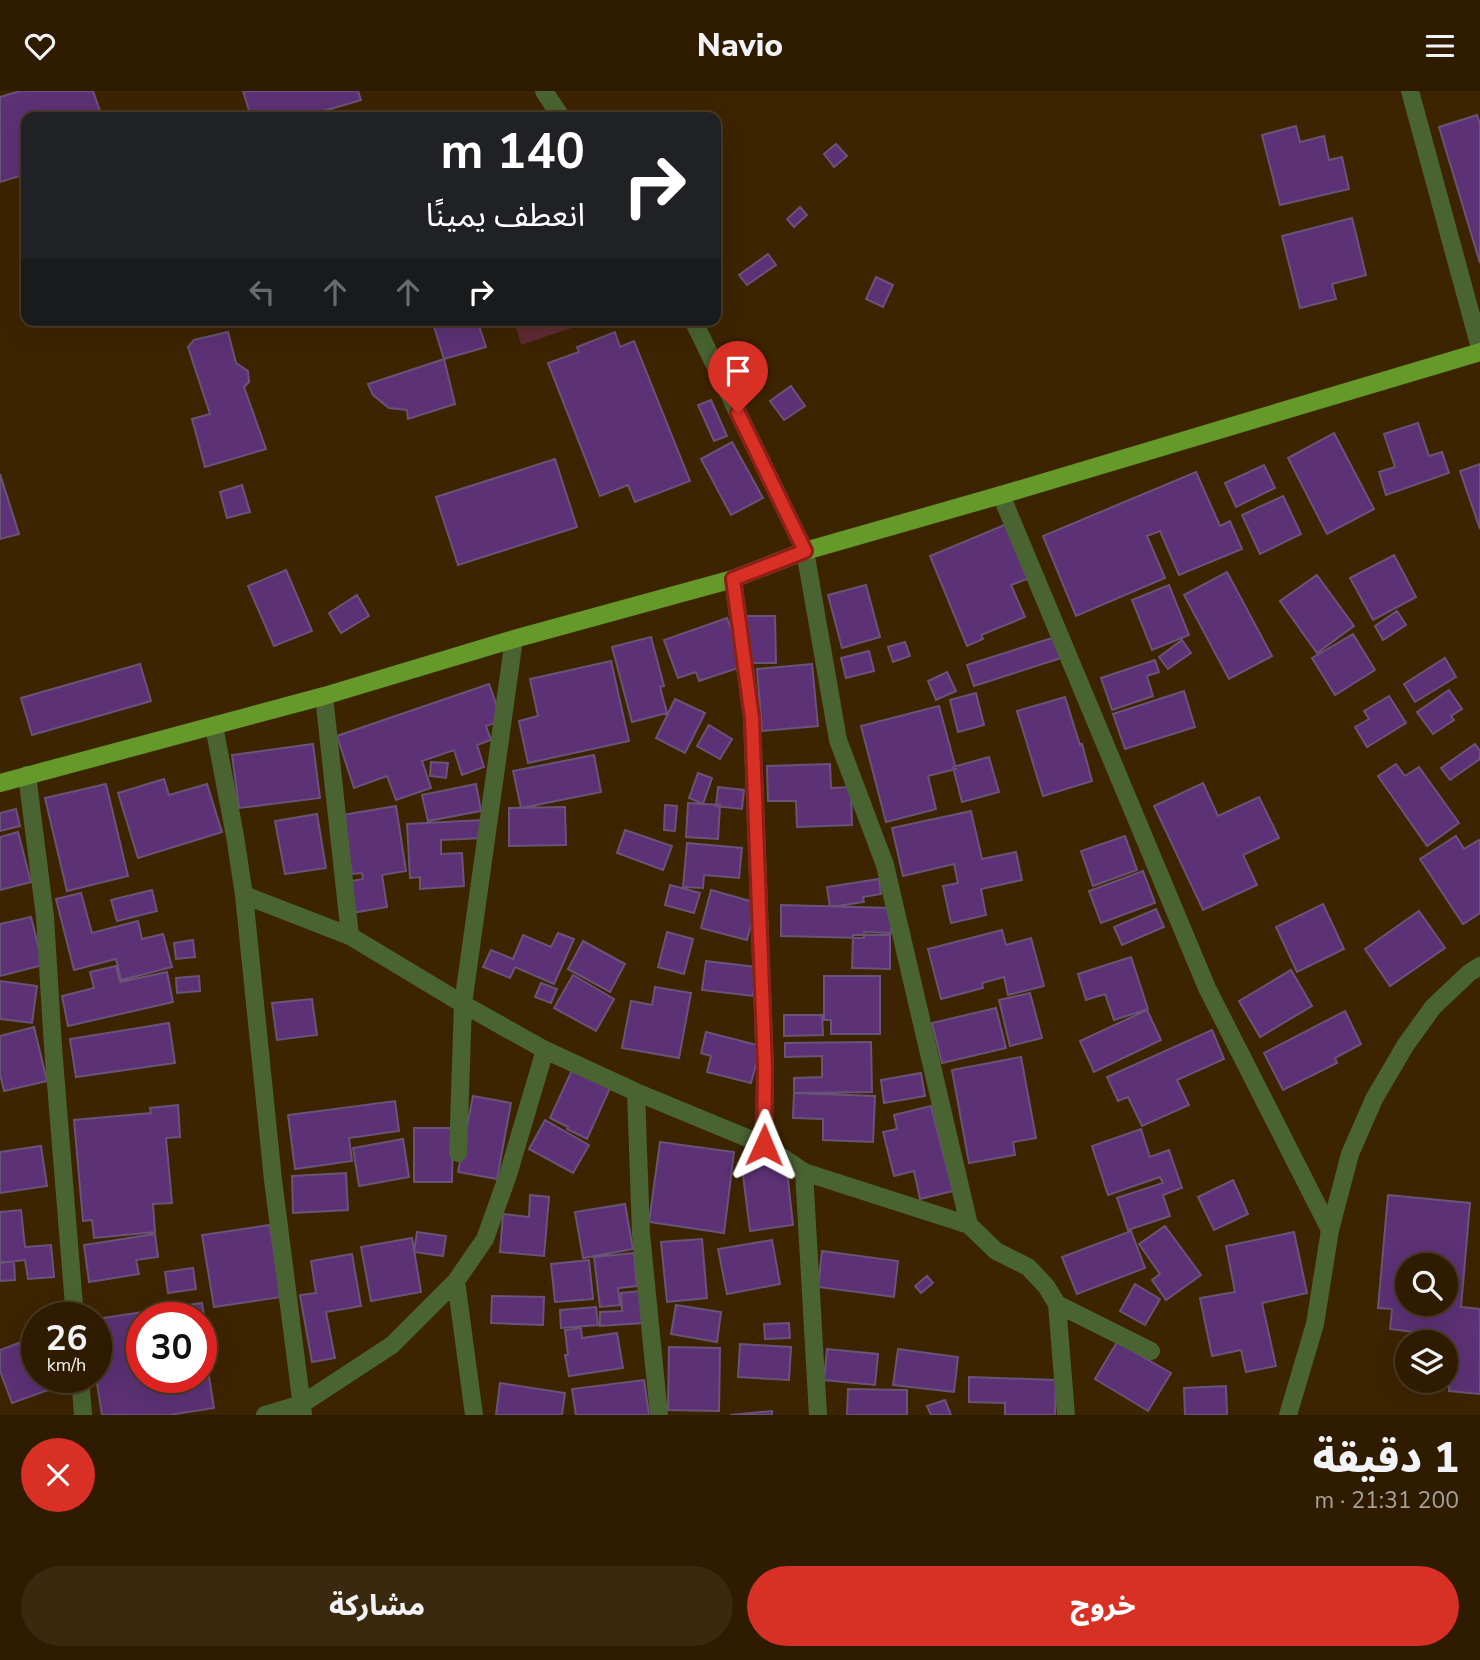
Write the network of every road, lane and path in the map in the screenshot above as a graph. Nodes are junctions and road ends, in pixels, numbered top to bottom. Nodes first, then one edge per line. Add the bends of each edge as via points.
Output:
1 (544, 91) edge
2 (1410, 91) edge
3 (558, 112) edge
4 (696, 326) edge
5 (1480, 350) edge
6 (1001, 495) junction
7 (805, 551) junction
8 (733, 579) junction
9 (514, 639) junction
10 (324, 697) junction
11 (214, 726) junction
12 (27, 775) junction
13 (0, 783) edge
14 (244, 895) junction
15 (350, 936) junction
16 (1480, 966) edge
17 (463, 1004) junction
18 (545, 1050) junction
19 (636, 1092) junction
20 (764, 1145) junction
21 (458, 1153) dead end
22 (804, 1171) junction
23 (969, 1225) junction
24 (1330, 1230) junction
25 (456, 1281) junction
26 (74, 1302) edge
27 (1057, 1304) junction
28 (1151, 1351) dead end
29 (81, 1393) edge
30 (302, 1409) edge
31 (83, 1415) edge
32 (265, 1415) edge
33 (474, 1415) edge
34 (659, 1415) edge
35 (818, 1415) edge
36 (1066, 1415) edge
37 (1288, 1415) edge

1 - 3 street
2 - 5 street
4 - 7 street
5 - 6 main road
6 - 7 main road
6 - 24 street via 1206,988
7 - 8 main road
7 - 23 street via 838,740 884,865
8 - 9 main road
8 - 20 street via 752,718
9 - 10 main road
9 - 17 street
10 - 11 main road
10 - 15 street
11 - 12 main road
11 - 14 street
12 - 13 main road
12 - 26 street via 45,917
14 - 15 street
14 - 30 street
15 - 17 street
16 - 24 street via 1433,1007 1374,1099 1350,1154
17 - 18 street
17 - 21 street
18 - 19 street
18 - 25 street via 485,1239
19 - 20 street
19 - 34 street via 641,1234
20 - 22 street
22 - 23 street
22 - 35 street
23 - 27 street via 996,1251 1028,1268
24 - 37 street via 1315,1324
25 - 30 street via 392,1345
25 - 33 street
27 - 28 street
27 - 36 street
29 - 31 street
30 - 32 street

